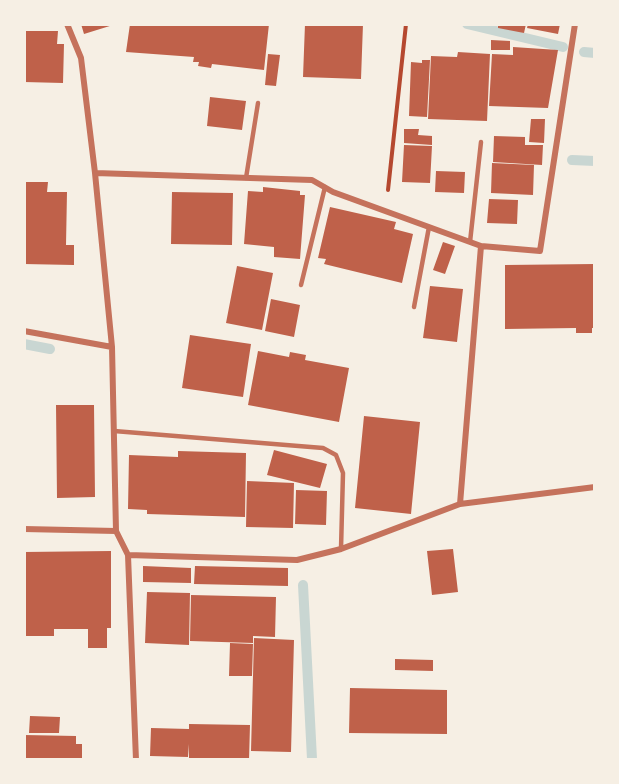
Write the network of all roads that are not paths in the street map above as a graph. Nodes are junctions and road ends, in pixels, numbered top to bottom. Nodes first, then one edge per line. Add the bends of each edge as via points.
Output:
1 (67, 24) edge
2 (575, 24) edge
3 (258, 103) dead end
4 (481, 142) dead end
5 (96, 173) junction
6 (246, 178) junction
7 (325, 187) junction
8 (429, 227) junction
9 (470, 242) junction
10 (481, 246) junction
11 (301, 285) dead end
12 (414, 307) dead end
13 (24, 331) edge
14 (112, 347) junction
15 (114, 431) junction
16 (595, 486) edge
17 (460, 504) junction
18 (24, 530) edge
19 (116, 531) junction
20 (341, 549) junction
21 (128, 555) junction
22 (136, 760) edge

1 - 5 street via 81,58
2 - 10 street via 540,251
3 - 6 lane
4 - 9 lane
5 - 6 street
5 - 14 street
6 - 7 street via 312,180
7 - 8 street
7 - 11 lane
8 - 9 street
8 - 12 lane
9 - 10 street
10 - 17 street
13 - 14 street
14 - 15 street
15 - 19 street
15 - 20 lane via 324,448 336,455 343,472
16 - 17 street
17 - 20 street
18 - 19 street
19 - 21 street
20 - 21 street via 297,560
21 - 22 street

